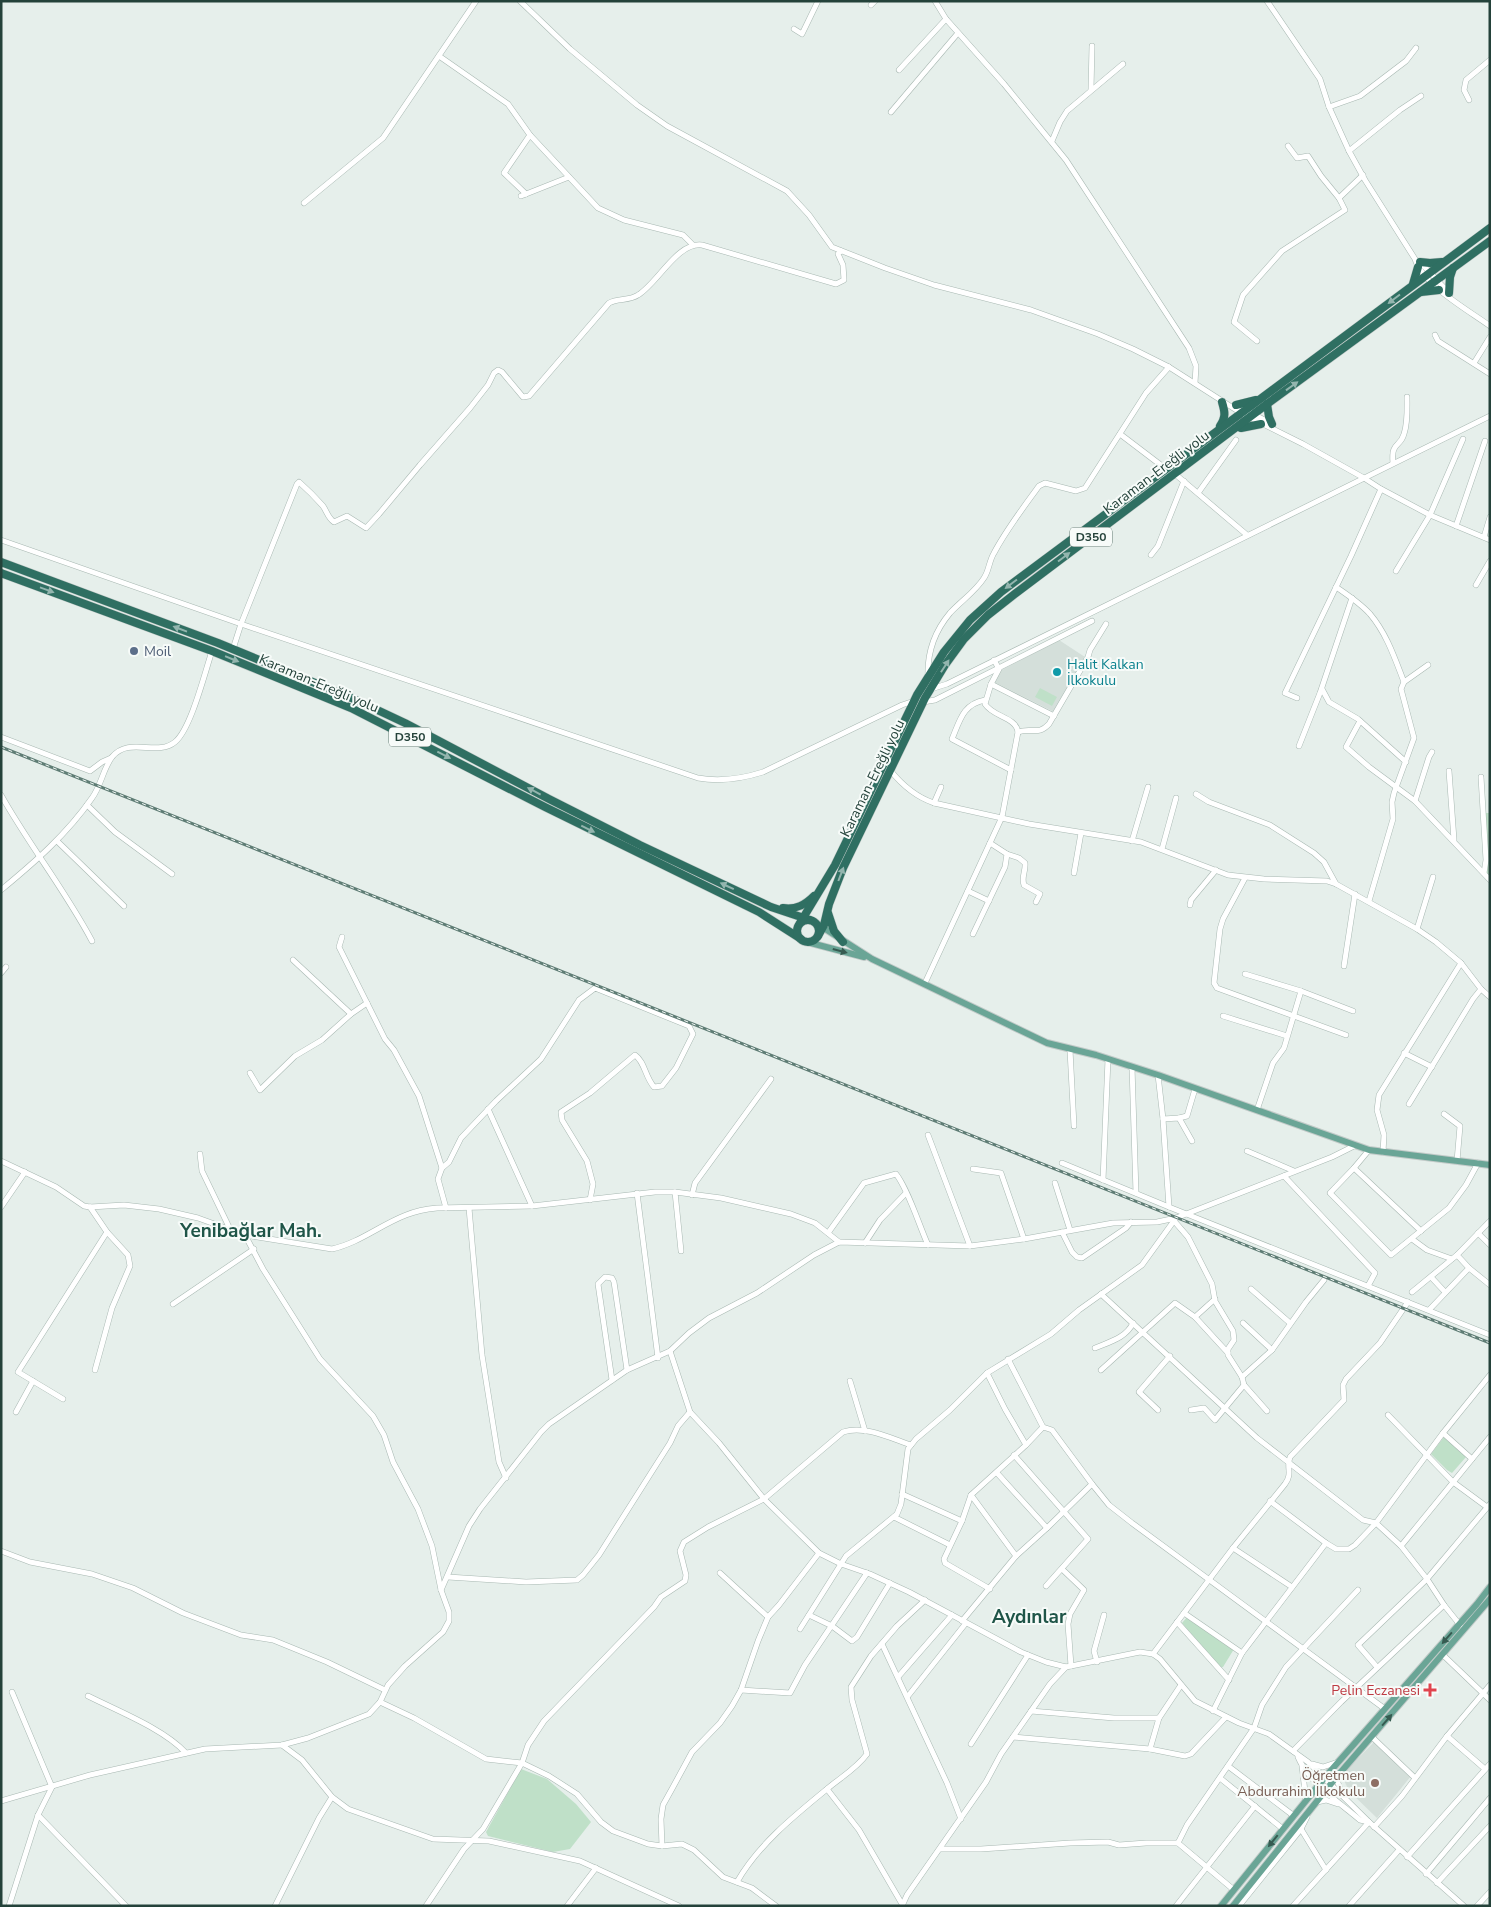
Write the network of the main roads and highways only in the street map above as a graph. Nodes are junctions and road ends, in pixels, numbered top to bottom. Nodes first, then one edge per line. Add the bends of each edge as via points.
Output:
1 (1490, 228) edge
2 (1490, 241) edge
3 (1444, 262) junction
4 (1453, 268) junction
5 (1413, 285) junction
6 (1439, 290) road end
7 (1421, 292) junction
8 (1451, 296) road end
9 (1260, 399) junction
10 (1222, 402) road end
11 (1267, 404) junction
12 (1236, 405) road end
13 (1261, 424) road end
14 (1275, 427) road end
15 (1217, 431) junction
16 (1232, 431) junction
17 (1, 562) edge
18 (1, 573) edge
19 (826, 883) junction
20 (829, 904) junction
21 (771, 907) junction
22 (810, 922) junction
23 (804, 941) junction
24 (843, 942) junction
25 (872, 960) junction
26 (1490, 1165) edge
27 (1490, 1588) edge
28 (1490, 1599) edge
29 (1221, 1906) edge
30 (1233, 1906) edge

1 - 3 highway, Karaman-Ereğli yolu / D350
2 - 4 highway, Karaman-Ereğli yolu / D350
3 - 5 highway, Karaman-Ereğli yolu / D350
3 - 5 highway via 1418,263
4 - 7 highway, Karaman-Ereğli yolu / D350
4 - 8 highway
5 -> 9 highway, Karaman-Ereğli yolu / D350
6 - 7 highway
11 -> 7 highway, Karaman-Ereğli yolu / D350
9 - 12 highway
9 - 15 highway, Karaman-Ereğli yolu / D350
10 - 15 highway via 1225,419
11 - 14 highway via 1268,417
11 - 16 highway, Karaman-Ereğli yolu / D350
13 - 16 highway
15 -> 19 highway, Karaman-Ereğli yolu / D350 via 1001,592 970,620 944,652 914,701
20 -> 16 highway, Karaman-Ereğli yolu / D350 via 923,702 964,639 988,615
21 -> 17 highway, Karaman-Ereğli yolu / D350 via 640,845 354,699 233,649
18 -> 23 highway, Karaman-Ereğli yolu / D350 via 212,651 360,712 759,912
19 - 21 highway, D350 via 797,908
19 - 22 highway
20 - 22 highway, Karaman-Ereğli yolu / D350
20 - 24 highway via 831,924
21 - 22 highway, Karaman-Ereğli yolu
22 - 23 highway via 797,931
22 - 23 highway, Karaman-Ereğli yolu / D350 via 818,936
22 - 24 main road
23 -> 25 main road
24 - 25 main road
25 - 26 main road via 1047,1043 1158,1075 1354,1146
27 -> 29 main road via 1324,1778
30 -> 28 main road via 1336,1778

